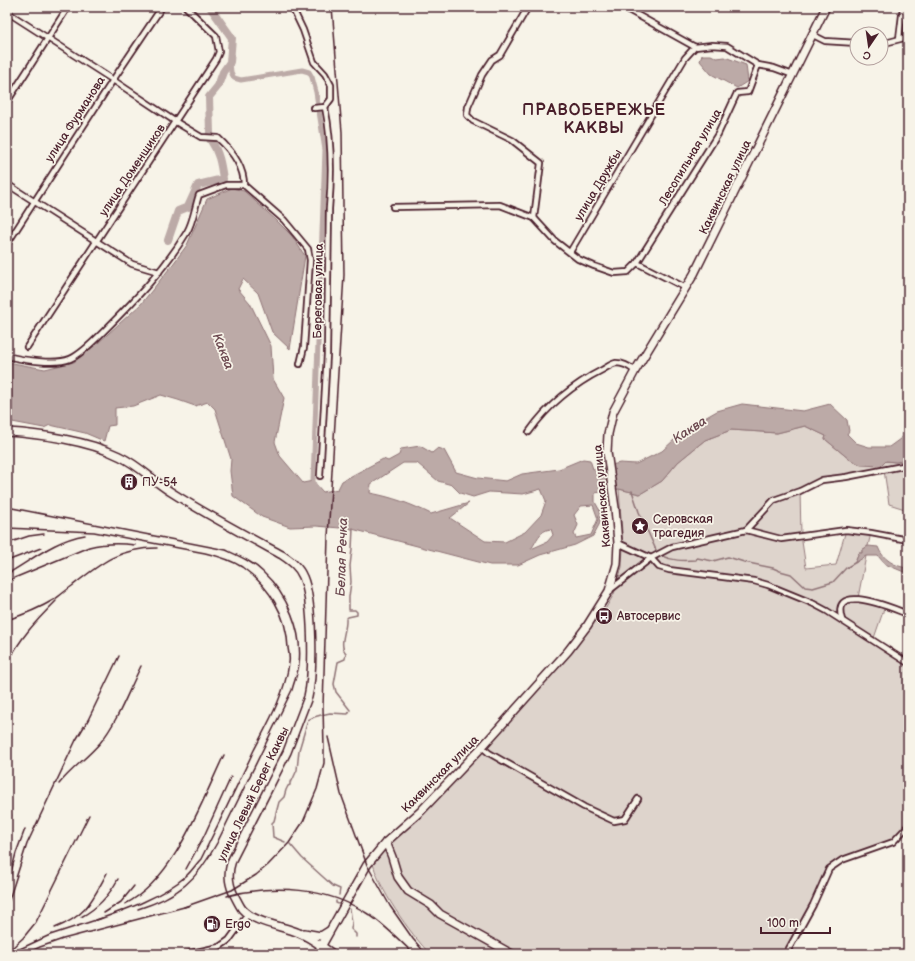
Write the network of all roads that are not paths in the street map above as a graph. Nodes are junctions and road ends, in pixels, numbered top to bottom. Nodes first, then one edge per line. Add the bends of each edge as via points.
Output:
1 (68, 7) edge
2 (162, 7) edge
3 (186, 7) edge
4 (292, 7) edge
5 (528, 7) edge
6 (623, 7) edge
7 (826, 7) edge
8 (903, 7) edge
9 (7, 12) edge
10 (812, 35) junction
11 (908, 37) edge
12 (48, 38) junction
13 (899, 39) junction
14 (849, 42) edge
15 (889, 42) edge
16 (695, 47) junction
17 (758, 65) junction
18 (793, 75) junction
19 (113, 80) junction
20 (7, 102) edge
21 (326, 107) junction
22 (314, 108) dead end
23 (176, 122) junction
24 (7, 184) edge
25 (244, 185) junction
26 (35, 201) junction
27 (393, 207) dead end
28 (534, 218) junction
29 (97, 241) junction
30 (7, 244) edge
31 (570, 252) junction
32 (637, 263) junction
33 (159, 272) junction
34 (686, 288) junction
35 (27, 347) dead end
36 (7, 356) edge
37 (300, 364) dead end
38 (635, 371) junction
39 (7, 432) edge
40 (529, 432) dead end
41 (908, 465) edge
42 (320, 476) dead end
43 (746, 530) junction
44 (908, 540) edge
45 (618, 543) junction
46 (651, 558) junction
47 (609, 591) junction
48 (908, 614) edge
49 (842, 621) junction
50 (908, 663) edge
51 (482, 747) junction
52 (638, 799) dead end
53 (908, 826) edge
54 (386, 842) junction
55 (248, 914) junction
56 (329, 931) junction
57 (298, 932) junction
58 (321, 946) junction
59 (187, 954) edge
60 (317, 954) edge
61 (334, 954) edge
62 (512, 954) edge
63 (786, 954) edge

1 - 12 street
2 - 19 street, улица Фурманова
3 - 23 street, улица Доменщиков via 216,36 219,52
4 - 21 street via 304,30 314,62 331,85 331,99
5 - 28 street via 500,55 492,60 482,75 467,114 473,121 512,140 541,163
6 - 16 street
7 - 10 main road, Каквинская улица
8 - 13 street
9 - 12 street
10 - 14 street via 826,41
10 - 18 main road, Каквинская улица
11 - 13 street
12 - 19 street
12 - 20 street
13 - 15 street
16 - 17 street via 727,46
16 - 31 street, улица Дружбы
17 - 18 street
17 - 32 street, Лесопильная улица via 748,92 737,93 718,134
18 - 34 main road, Каквинская улица
19 - 23 street
19 - 26 street, улица Фурманова
21 - 22 street
21 - 42 street, Береговая улица via 330,131 331,186 327,354
23 - 25 street via 201,137 218,138 230,150 239,165
23 - 29 street, улица Доменщиков
24 - 26 street
25 - 33 street via 226,185 199,195 187,231
25 - 37 street via 284,220 308,249 310,260 304,347
26 - 29 street
26 - 30 street, улица Фурманова
27 - 28 street via 500,205
28 - 31 street via 555,241
29 - 33 street via 132,264
29 - 35 street, улица Доменщиков
31 - 32 street via 578,259 614,273 628,272
32 - 34 street
33 - 36 street via 93,342 69,360 27,361
34 - 38 main road, Каквинская улица
38 - 40 street via 628,365 614,363 588,377 540,416
38 - 45 main road, Каквинская улица via 613,412 608,434 607,452
39 - 55 main road, улица Левый Берег Каквы via 63,439 119,456 188,503 282,555 296,566 304,578 311,639 308,697 287,752 229,869 228,879 232,890 242,909
41 - 43 street via 822,480 774,500
43 - 44 street via 781,538 846,530
43 - 46 street via 672,547
45 - 46 street
45 - 47 main road, Каквинская улица via 617,564
46 - 47 street
46 - 49 street via 659,566 670,570 754,581 795,596
47 - 51 main road, Каквинская улица via 568,651
48 - 49 street via 858,598 842,605
49 - 50 street
51 - 52 street via 584,807 614,821 625,819
51 - 54 main road, Каквинская улица via 421,811
53 - 63 street via 893,842 842,860 829,869
54 - 56 main road, Каквинская улица via 367,865
54 - 62 main road via 398,877 408,891 431,905 440,914
55 - 57 main road, улица Левый Берег Каквы
55 - 59 street via 220,947
56 - 57 main road via 321,936
56 - 58 main road, Каквинская улица
57 - 58 main road, улица Левый Берег Каквы
58 - 60 main road, Каквинская улица
58 - 61 main road, улица Левый Берег Каквы

